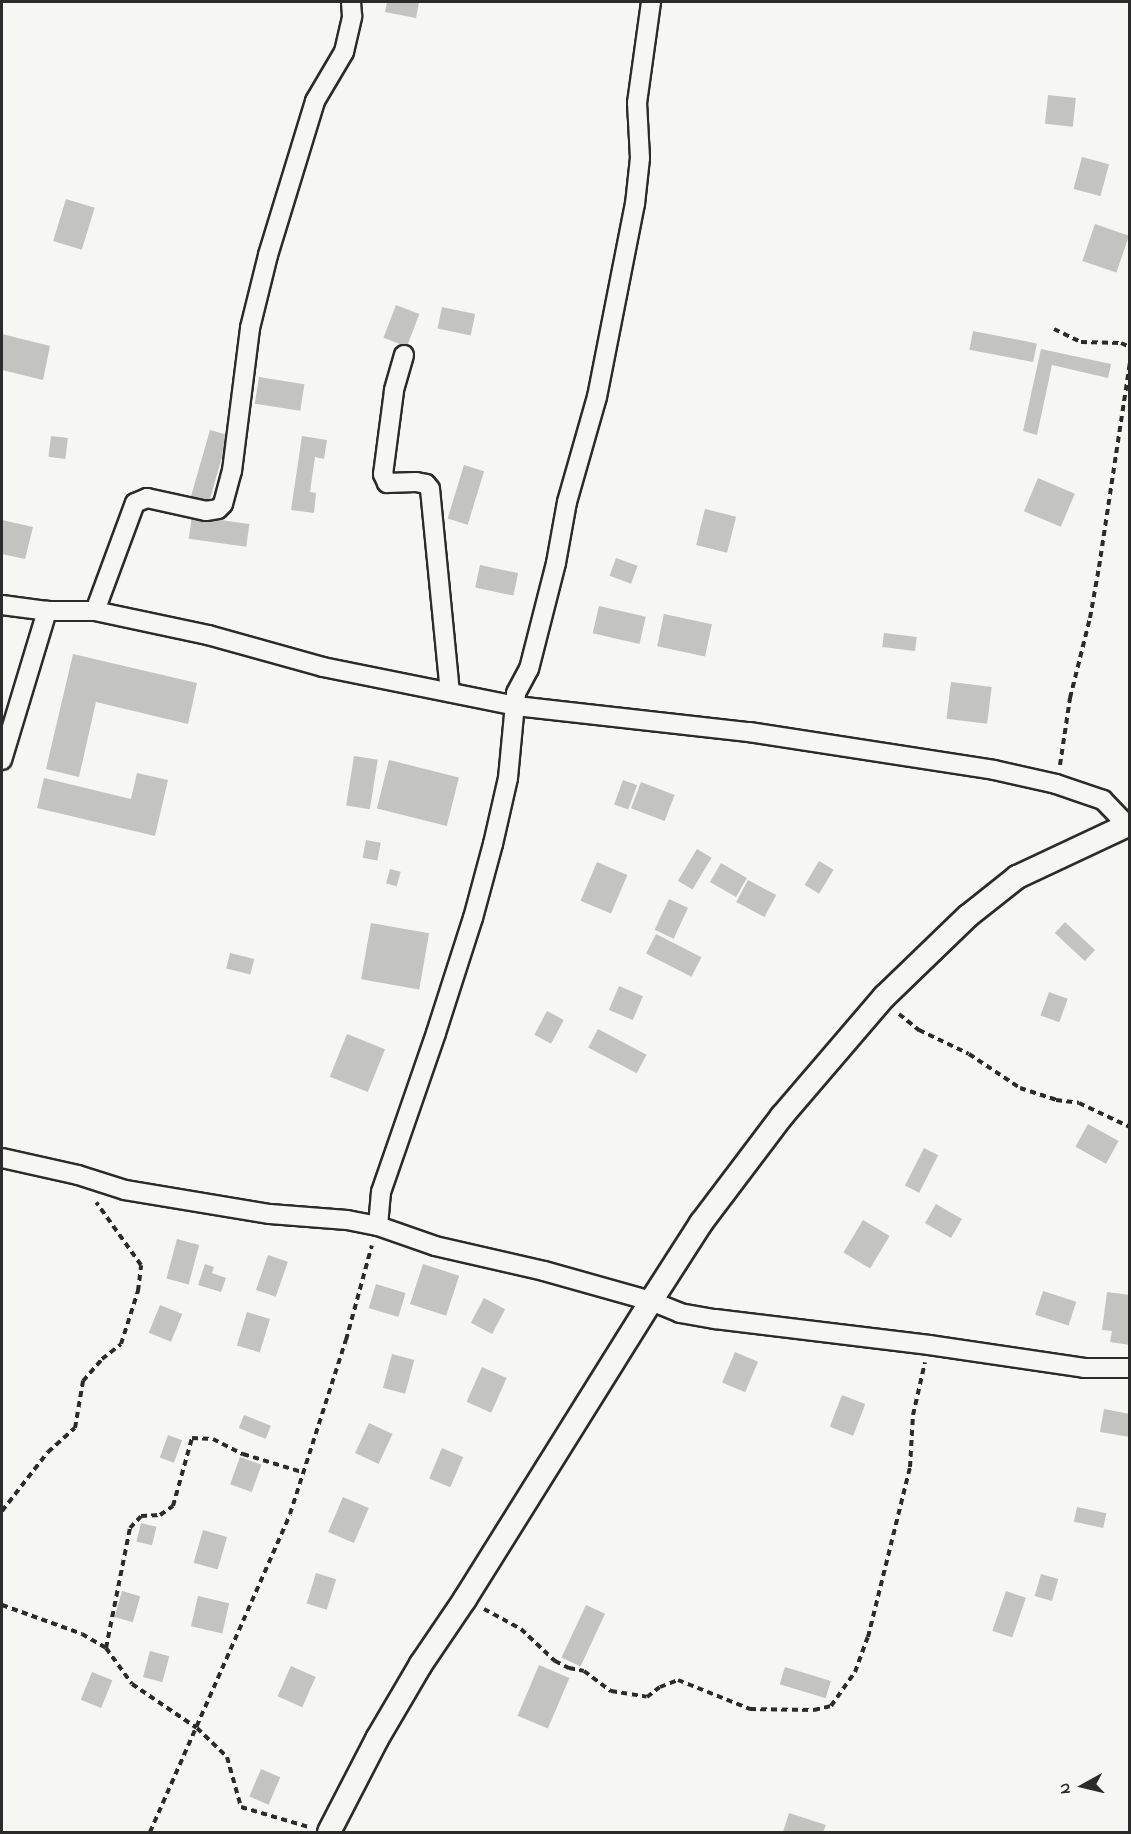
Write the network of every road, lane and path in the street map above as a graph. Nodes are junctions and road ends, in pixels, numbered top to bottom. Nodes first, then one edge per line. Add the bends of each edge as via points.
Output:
1 (351, 2) edge
2 (651, 2) edge
3 (1054, 329) dead end
4 (1130, 347) edge
5 (404, 356) dead end
6 (1130, 361) edge
7 (2, 605) edge
8 (47, 611) junction
9 (95, 611) junction
10 (450, 692) junction
11 (516, 706) junction
12 (2, 760) edge
13 (1056, 784) junction
14 (1128, 825) edge
15 (884, 997) junction
16 (1130, 1127) edge
17 (2, 1158) edge
18 (78, 1175) junction
19 (378, 1226) junction
20 (651, 1301) junction
21 (929, 1345) junction
22 (1130, 1368) edge
23 (302, 1472) junction
24 (2, 1511) edge
25 (465, 1599) junction
26 (2, 1605) edge
27 (106, 1648) junction
28 (197, 1728) junction
29 (323, 1831) edge
30 (150, 1833) edge

1 - 9 street via 344,52 315,101 268,255 250,328 232,471 224,504 206,512 147,498 135,503
2 - 11 street via 637,103 640,158 630,232 595,408 567,502 529,669 516,693
3 - 4 path via 1081,342 1121,343
5 - 10 street via 394,391 383,474 387,483 416,482 430,489
6 - 13 path via 1099,567
7 - 8 street
8 - 9 street
8 - 12 street
9 - 10 street via 208,635 323,667
10 - 11 street
11 - 13 street via 749,732 993,770
11 - 19 street via 508,778 487,865 436,1033 381,1192
13 - 14 street via 1103,800
14 - 15 street via 1017,877 968,916
15 - 16 path via 906,1023 969,1054 1020,1088 1079,1103
15 - 20 street via 782,1116 701,1223
17 - 18 street
18 - 19 street via 125,1190 270,1214
18 - 24 path via 141,1265 138,1291 121,1344 83,1381 75,1428 48,1452
19 - 20 street via 435,1245
19 - 23 path via 346,1340
20 - 21 street via 680,1313 715,1319
20 - 25 street
21 - 22 street via 1084,1368
21 - 25 path via 913,1415 910,1467 868,1637 855,1672 831,1706 814,1710 750,1709 678,1680 647,1697 611,1691 584,1671 555,1661 521,1629
23 - 27 path via 243,1454 213,1439 192,1438 173,1506 160,1515 141,1516 130,1528
23 - 28 path via 290,1514
25 - 29 street via 421,1664
26 - 27 path via 82,1634
27 - 28 path via 132,1684
28 - 29 path via 227,1757 241,1808
28 - 30 path

